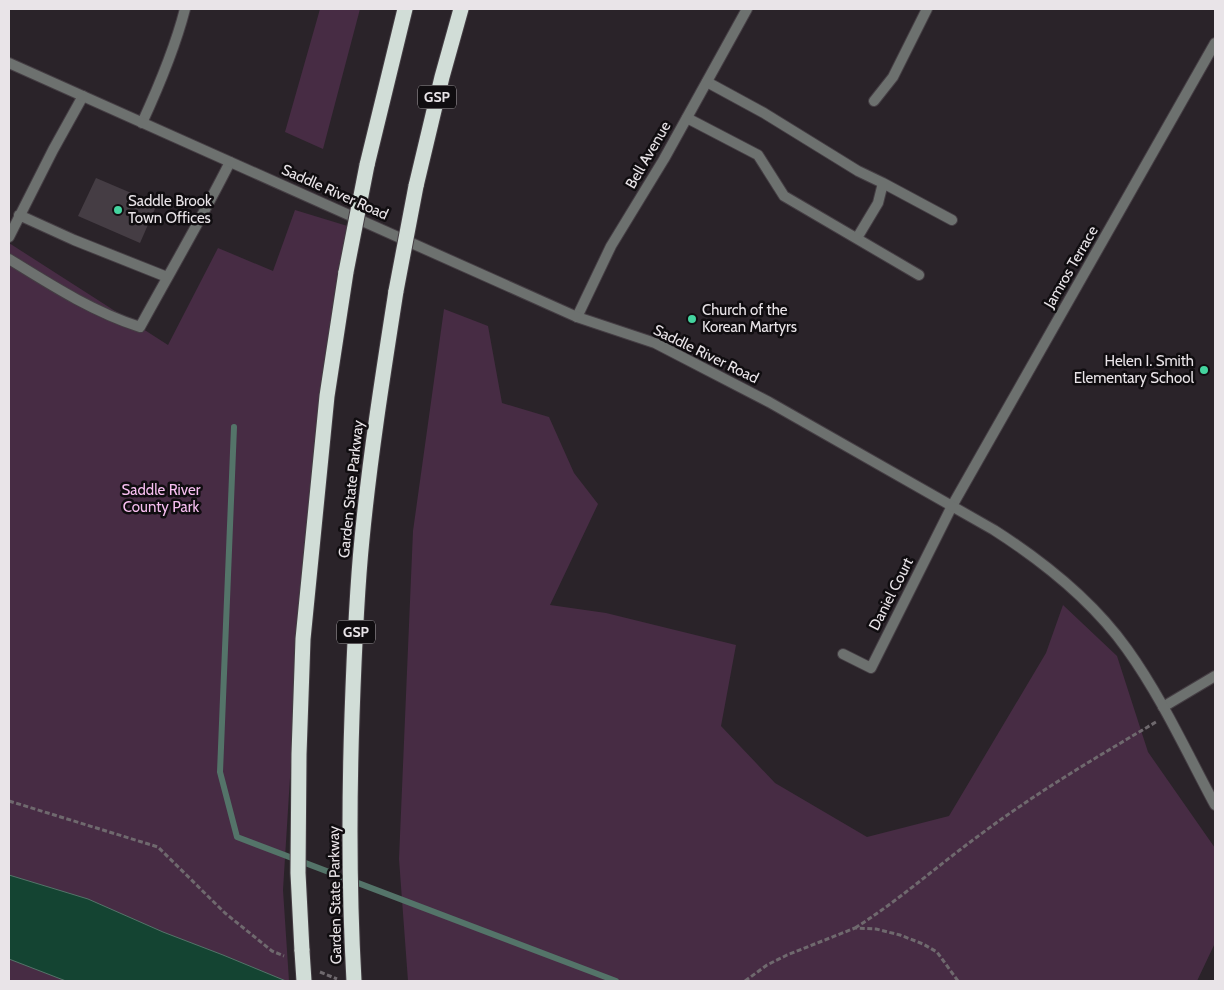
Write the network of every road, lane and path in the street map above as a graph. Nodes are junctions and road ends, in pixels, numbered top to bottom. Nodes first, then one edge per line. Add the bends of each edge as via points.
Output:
1 (185, 9) edge
2 (405, 9) edge
3 (461, 9) edge
4 (747, 9) edge
5 (927, 9) edge
6 (1215, 43) edge
7 (9, 63) edge
8 (707, 82) junction
9 (83, 96) junction
10 (874, 101) dead end
11 (686, 118) junction
12 (142, 123) junction
13 (230, 162) junction
14 (883, 183) junction
15 (19, 215) junction
16 (952, 220) dead end
17 (9, 237) edge
18 (857, 238) junction
19 (9, 259) edge
20 (919, 275) dead end
21 (167, 277) junction
22 (577, 317) junction
23 (952, 506) junction
24 (843, 654) dead end
25 (1215, 676) edge
26 (1165, 712) junction
27 (9, 801) edge
28 (1215, 805) edge
29 (855, 928) junction
30 (296, 955) junction
31 (316, 970) dead end
32 (350, 980) edge
33 (304, 981) edge
34 (745, 981) edge
35 (958, 981) edge

1 - 12 street via 166,68
2 - 30 highway, bridge via 367,165 327,396 303,639
3 - 32 highway, Garden State Parkway / GSP, bridge via 416,186 376,415 362,540 354,656
4 - 8 street, Bell Avenue
5 - 10 street via 893,77
6 - 23 street, Jamros Terrace
7 - 9 street, Saddle River Road
8 - 11 street, Bell Avenue
8 - 14 street
9 - 12 street, Saddle River Road
9 - 15 street
11 - 18 street via 758,155 784,196
11 - 22 street, Bell Avenue via 611,246
12 - 13 street, Saddle River Road
13 - 21 street
13 - 22 street, Saddle River Road
14 - 16 street
14 - 18 street via 878,203
15 - 17 street
15 - 21 street
18 - 20 street
19 - 21 street via 71,297 114,319 140,327
22 - 23 street, Saddle River Road via 655,343 769,402
23 - 24 street, Daniel Court via 870,668
23 - 26 street, Saddle River Road via 1026,550 1062,579 1126,648
25 - 26 street
26 - 28 street, Saddle River Road
26 - 29 path via 1050,785
27 - 30 path via 158,847 224,913 272,951
29 - 34 path via 787,955
29 - 35 path via 876,929 923,944 937,952
30 - 33 highway, bridge
31 - 32 path

